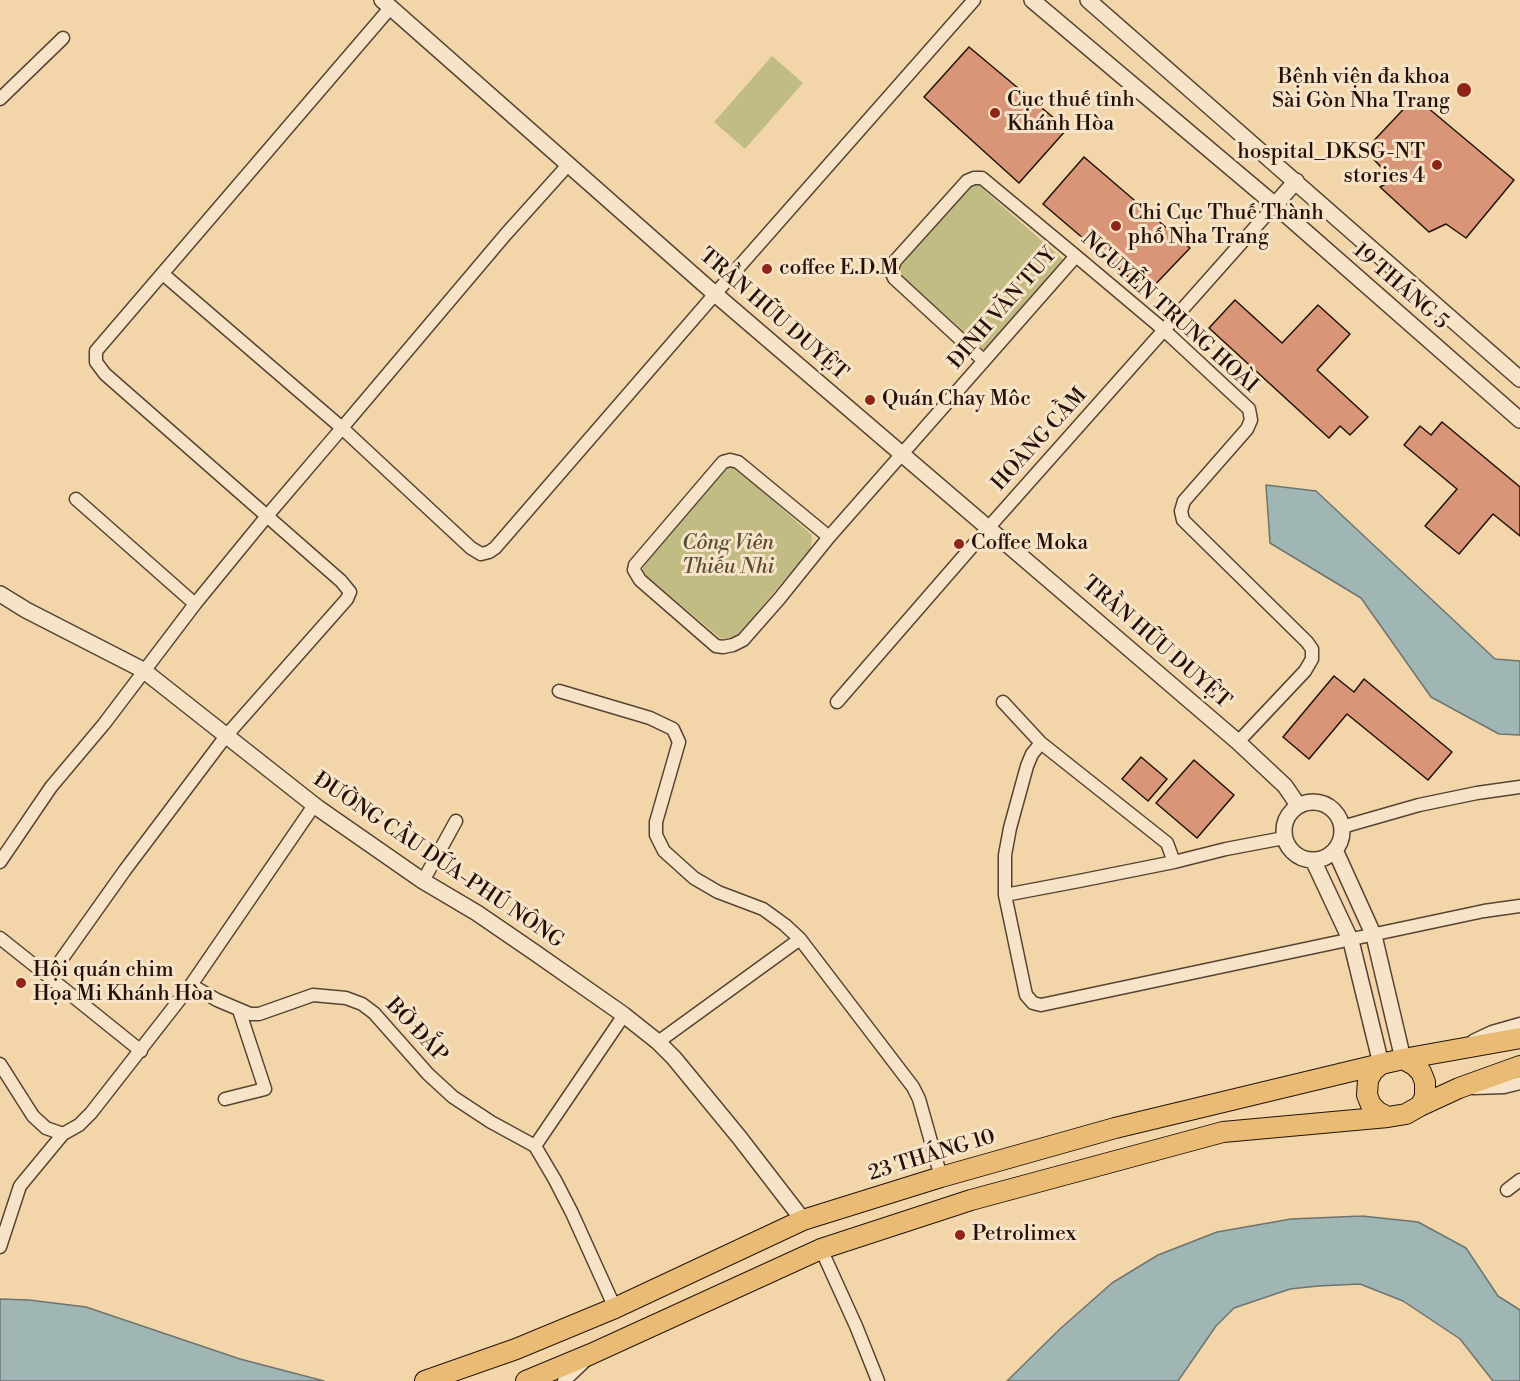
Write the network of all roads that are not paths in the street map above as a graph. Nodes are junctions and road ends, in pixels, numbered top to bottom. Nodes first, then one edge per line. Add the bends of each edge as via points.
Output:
1 (974, 0) edge
2 (1032, 0) edge
3 (1088, 0) edge
4 (387, 3) edge
5 (63, 38) dead end
6 (0, 99) edge
7 (568, 165) junction
8 (1296, 181) junction
9 (1275, 205) junction
10 (1076, 256) junction
11 (163, 274) junction
12 (715, 294) junction
13 (1164, 330) junction
14 (983, 360) junction
15 (1520, 379) edge
16 (1520, 420) edge
17 (342, 428) junction
18 (903, 454) junction
19 (76, 499) dead end
20 (267, 516) junction
21 (989, 527) junction
22 (829, 537) junction
23 (0, 594) edge
24 (195, 604) junction
25 (143, 670) junction
26 (559, 691) dead end
27 (837, 702) dead end
28 (1003, 702) dead end
29 (226, 736) junction
30 (1238, 742) junction
31 (1041, 743) junction
32 (1520, 788) edge
33 (315, 804) junction
34 (1298, 805) junction
35 (456, 821) dead end
36 (1342, 827) junction
37 (1284, 838) junction
38 (1335, 850) junction
39 (1313, 860) junction
40 (0, 862) edge
41 (1174, 862) junction
42 (423, 881) junction
43 (1005, 895) junction
44 (1520, 906) edge
45 (1374, 936) junction
46 (0, 938) edge
47 (800, 939) junction
48 (1351, 941) junction
49 (49, 977) junction
50 (191, 985) junction
51 (239, 1010) junction
52 (624, 1015) junction
53 (1520, 1024) edge
54 (1520, 1038) edge
55 (658, 1042) junction
56 (141, 1051) junction
57 (1452, 1051) junction
58 (1403, 1059) junction
59 (0, 1064) edge
60 (1381, 1064) junction
61 (1520, 1066) edge
62 (1520, 1083) edge
63 (1459, 1088) junction
64 (225, 1099) dead end
65 (1420, 1106) junction
66 (1388, 1117) junction
67 (63, 1134) junction
68 (535, 1146) junction
69 (941, 1177) junction
70 (1520, 1180) edge
71 (1507, 1190) dead end
72 (803, 1221) junction
73 (0, 1247) edge
74 (821, 1249) junction
75 (615, 1308) junction
76 (591, 1354) junction
77 (425, 1381) edge
78 (526, 1381) edge
79 (564, 1381) edge
80 (878, 1381) edge

1 - 12 street
2 - 9 street, 19 THÁNG 5
3 - 8 street, 19 THÁNG 5
4 - 7 street, TRẦN HỮU DUYỆT
4 - 11 street
5 - 6 street
7 - 12 street, TRẦN HỮU DUYỆT
7 - 17 street
8 - 9 street
8 - 15 street, 19 THÁNG 5
9 - 13 street, HOÀNG CẦM
9 - 16 street, 19 THÁNG 5
10 - 13 street, NGUYỄN TRUNG HOÀI
10 - 14 street, ĐINH VĂN TUY
10 - 14 street, NGUYỄN TRUNG HOÀI via 982,178 974,178 967,181 895,261 891,268 894,278
11 - 17 street
11 - 20 street via 96,351 96,362
12 - 17 street via 489,552 481,554 471,548
12 - 18 street, TRẦN HỮU DUYỆT
13 - 21 street, HOÀNG CẦM
13 - 30 street, NGUYỄN TRUNG HOÀI via 1249,409 1251,420 1189,492 1181,511 1183,520 1312,649 1312,659 1305,671
14 - 18 street, ĐINH VĂN TUY
17 - 20 street
18 - 21 street, TRẦN HỮU DUYỆT
18 - 22 street, ĐINH VĂN TUY
19 - 24 street
20 - 24 street
20 - 29 street via 350,592
21 - 27 street, HOÀNG CẦM
21 - 30 street, TRẦN HỮU DUYỆT
22 - 22 street, ĐINH VĂN TUY via 743,640 723,647 640,580 634,570 723,462 730,460 738,462
23 - 25 street, ĐƯỜNG CẦU DỨA-PHÚ NÔNG
24 - 25 street
25 - 29 street, ĐƯỜNG CẦU DỨA-PHÚ NÔNG
25 - 40 street via 51,787
26 - 47 street via 674,729 678,742 656,822 656,835 664,851 694,878 763,909
28 - 31 street
29 - 33 street, ĐƯỜNG CẦU DỨA-PHÚ NÔNG
29 - 49 street
30 - 34 street, TRẦN HỮU DUYỆT via 1285,786
31 - 41 street via 1167,843
31 - 43 street via 1027,766 1010,828
32 - 36 street via 1419,805
33 - 42 street, ĐƯỜNG CẦU DỨA-PHÚ NÔNG
33 - 50 street
34 - 36 street via 1307,801 1326,804 1339,817
34 - 37 street via 1285,819
35 - 42 street
36 - 38 street
37 - 39 street via 1295,854
37 - 41 street
38 - 39 street
38 - 45 street
39 - 48 street
41 - 43 street
42 - 52 street, ĐƯỜNG CẦU DỨA-PHÚ NÔNG via 477,913
43 - 48 street via 1026,995 1033,1004
44 - 45 street
45 - 48 street
45 - 58 street
46 - 49 street
47 - 55 street
47 - 69 street via 913,1087 920,1099
48 - 60 street
49 - 56 street
50 - 51 street, BỜ ĐẮP
50 - 56 street
51 - 64 street via 265,1089
51 - 68 street, BỜ ĐẮP via 259,1014 312,994 362,1004 453,1097
52 - 55 street, ĐƯỜNG CẦU DỨA-PHÚ NÔNG
52 - 68 street
53 - 57 street
54 - 57 main road
55 - 72 street, ĐƯỜNG CẦU DỨA-PHÚ NÔNG via 739,1137
56 - 67 street via 91,1113
57 - 58 main road
58 - 60 main road
58 - 65 main road via 1421,1072 1425,1082 1425,1097
59 - 67 street via 33,1116 46,1128
60 - 66 main road via 1368,1080 1368,1095 1371,1105
60 - 69 main road, 23 THÁNG 10 via 1176,1112
61 - 63 main road
62 - 63 street via 1504,1088
63 - 65 main road
65 - 66 main road via 1406,1114
66 - 74 main road via 1223,1132 971,1200
67 - 73 street via 20,1186
68 - 75 street via 572,1213
69 - 72 main road, 23 THÁNG 10
70 - 71 street
72 - 74 main road
72 - 75 main road, 23 THÁNG 10
74 - 76 main road
74 - 80 street
75 - 77 main road, 23 THÁNG 10
76 - 78 main road
76 - 79 street

